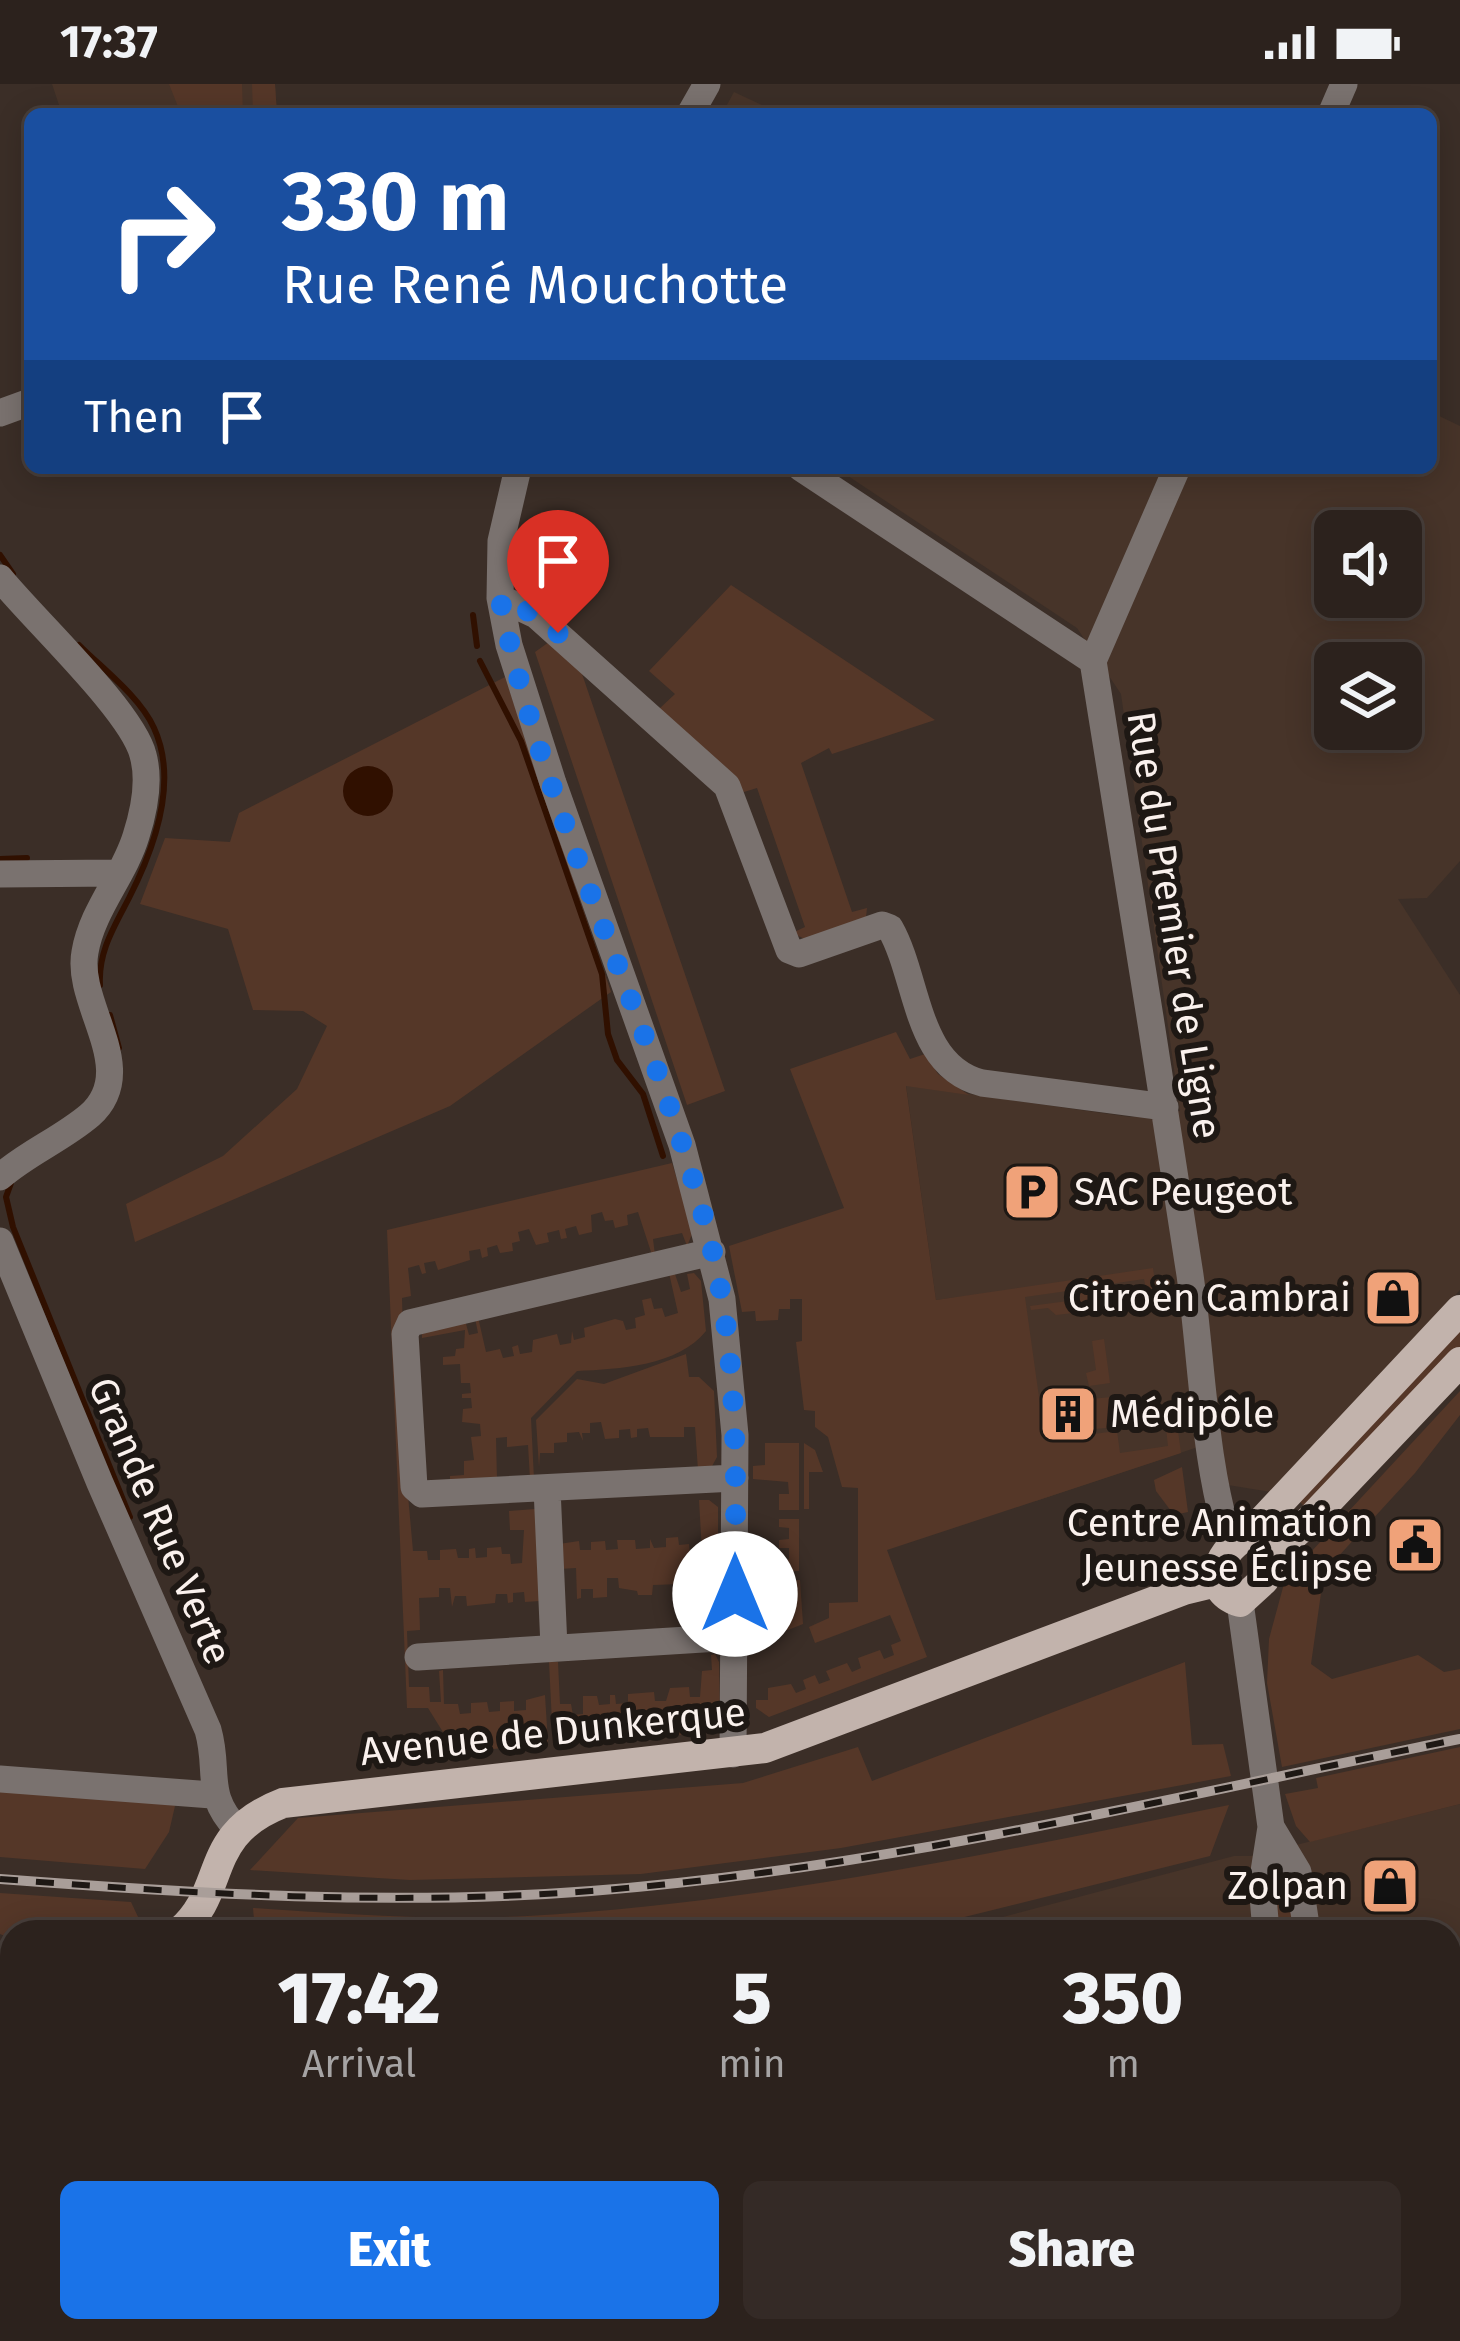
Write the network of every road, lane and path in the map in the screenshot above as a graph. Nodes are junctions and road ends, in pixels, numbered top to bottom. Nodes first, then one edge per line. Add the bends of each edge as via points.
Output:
1 (517, 474) edge
2 (811, 474) edge
3 (1174, 474) edge
4 (0, 578) edge
5 (500, 598) junction
6 (1093, 661) junction
7 (117, 873) junction
8 (0, 874) edge
9 (1165, 1107) junction
10 (0, 1178) edge
11 (0, 1241) edge
12 (712, 1252) junction
13 (1460, 1310) edge
14 (1460, 1362) edge
15 (735, 1478) junction
16 (547, 1488) junction
17 (1251, 1544) junction
18 (1228, 1592) junction
19 (735, 1637) junction
20 (554, 1647) junction
21 (418, 1657) dead end
22 (733, 1754) junction
23 (0, 1779) edge
24 (212, 1795) junction
25 (1270, 1827) junction
26 (238, 1830) junction
27 (191, 1920) edge
28 (1266, 1920) edge
29 (1304, 1920) edge

1 - 5 street via 501,541
2 - 6 street
3 - 6 street
4 - 7 street via 115,707 143,755 143,808
5 - 9 street via 536,615 728,786 790,950 800,954 890,928 935,1052 954,1072 982,1083
5 - 12 street
6 - 9 street, Rue du Premier de Ligne
7 - 8 street
7 - 10 street via 82,973 106,1043 106,1089 92,1113
9 - 17 street, Rue du Premier de Ligne via 1218,1509
11 - 24 street, Grande Rue Verte via 208,1730
12 - 15 street
12 - 16 street via 408,1326 416,1492
13 - 17 main road
14 - 17 main road via 1307,1522
15 - 16 street
15 - 19 street
16 - 20 street
17 - 18 main road via 1217,1570
17 - 18 main road via 1264,1580
18 - 22 main road, Avenue de Dunkerque via 1184,1589 797,1738
18 - 25 street
19 - 20 street
19 - 22 street
20 - 21 street
22 - 26 main road, Avenue de Dunkerque via 310,1798 256,1814
23 - 24 street
24 - 26 street
25 - 28 street
25 - 29 street via 1298,1872
26 - 27 main road

